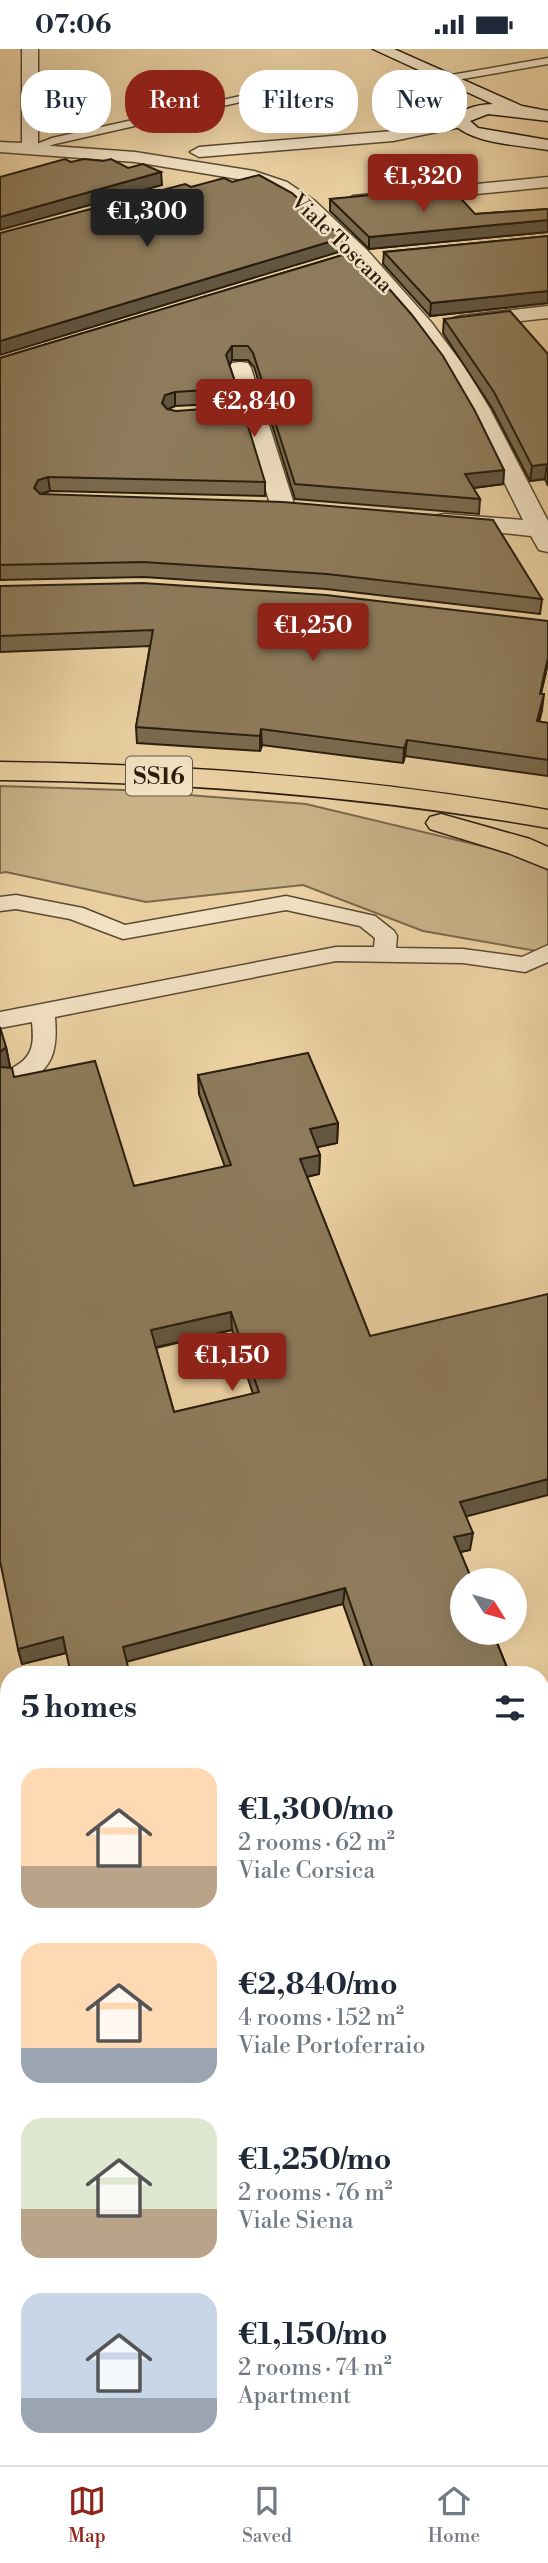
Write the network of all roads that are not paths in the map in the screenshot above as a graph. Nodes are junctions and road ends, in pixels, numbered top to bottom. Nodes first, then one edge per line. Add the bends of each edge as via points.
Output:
1 (30, 49) edge
2 (374, 52) edge
3 (548, 61) edge
4 (410, 70) edge
5 (427, 70) edge
6 (467, 75) edge
7 (467, 85) edge
8 (498, 88) dead end
9 (480, 91) junction
10 (239, 99) edge
11 (523, 112) junction
12 (546, 113) edge
13 (467, 118) edge
14 (467, 129) edge
15 (405, 133) edge
16 (482, 134) junction
17 (548, 145) edge
18 (260, 147) junction
19 (0, 148) edge
20 (30, 149) junction
21 (135, 157) junction
22 (223, 171) junction
23 (548, 182) edge
24 (200, 184) edge
25 (281, 185) junction
26 (309, 205) junction
27 (362, 256) junction
28 (390, 256) edge
29 (333, 262) edge
30 (548, 312) edge
31 (424, 326) junction
32 (240, 367) edge
33 (254, 411) junction
34 (228, 413) edge
35 (256, 506) edge
36 (283, 507) junction
37 (310, 509) edge
38 (418, 519) edge
39 (544, 537) edge
40 (0, 771) edge
41 (319, 785) junction
42 (548, 819) edge
43 (548, 859) edge
44 (0, 904) edge
45 (548, 952) edge
46 (384, 955) junction
47 (43, 1012) junction
48 (0, 1020) edge
49 (13, 1078) edge

1 - 20 street
2 - 4 street
2 - 5 street
3 - 6 lane
7 - 9 street
8 - 9 lane
9 - 11 street
10 - 20 lane
11 - 12 street
11 - 13 street via 491,109
14 - 16 street
15 - 18 street
16 - 17 street
16 - 25 street via 307,149 282,156 276,165
18 - 21 street
18 - 22 street via 238,157
19 - 20 street, Viale Toscana
20 - 21 street, Viale Toscana
21 - 22 street, Viale Toscana
22 - 24 street
22 - 25 street, Viale Toscana
23 - 26 street
25 - 26 street, Viale Toscana
26 - 27 street, Viale Toscana
27 - 28 street
27 - 29 street
27 - 31 street, Viale Toscana
30 - 31 street
31 - 39 street, Viale Toscana via 479,409
32 - 33 street
33 - 34 street
33 - 36 street
35 - 36 street
36 - 37 street
38 - 39 street
40 - 41 main road, SS16 via 82,771
41 - 42 main road, SS16
41 - 43 main road, SS16
44 - 46 lane via 16,902 75,913 123,932 286,903 367,922 386,936
45 - 46 lane via 525,965 463,955
46 - 47 lane via 336,954
47 - 48 lane
47 - 49 lane via 43,1056 32,1069

